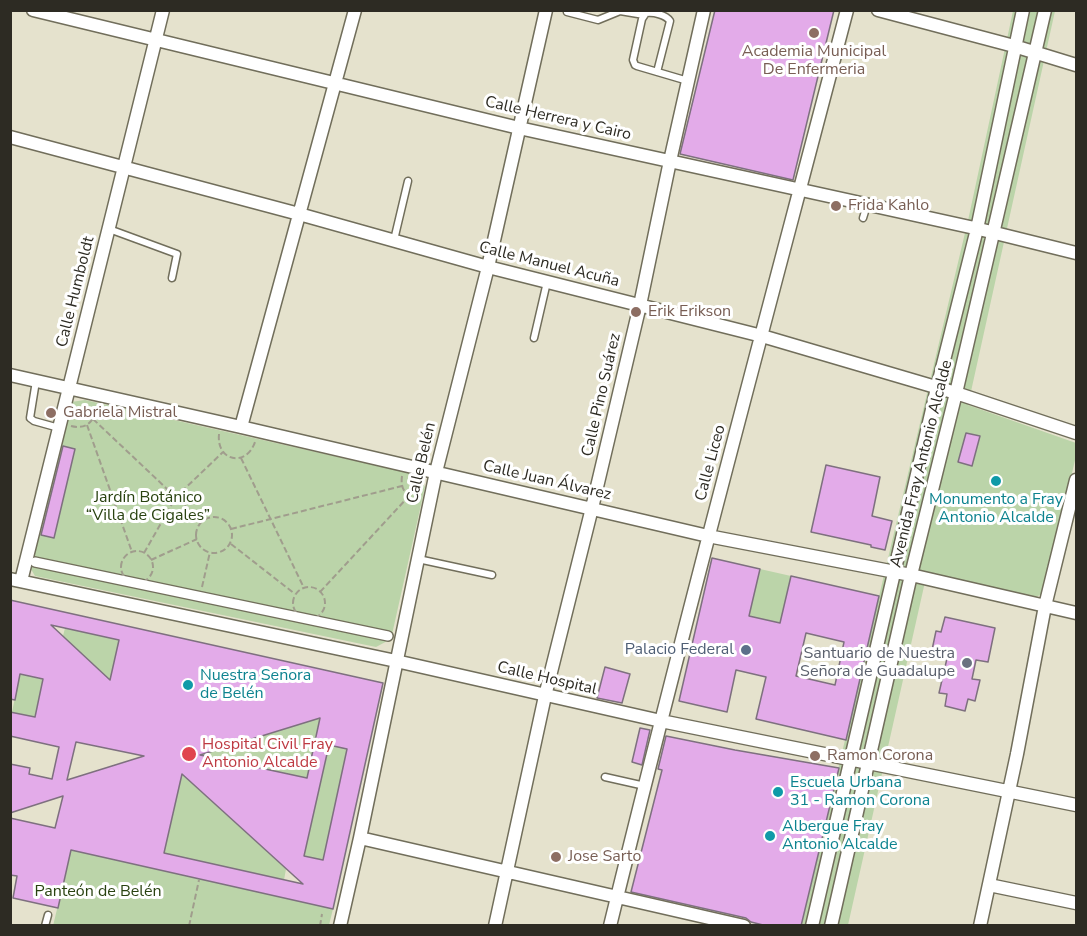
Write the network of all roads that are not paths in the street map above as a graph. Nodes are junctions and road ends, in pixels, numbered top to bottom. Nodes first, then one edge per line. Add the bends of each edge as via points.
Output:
1 (33, 10) edge
2 (164, 10) edge
3 (355, 10) edge
4 (546, 10) edge
5 (704, 10) edge
6 (847, 10) edge
7 (878, 10) edge
8 (1023, 10) edge
9 (1045, 10) edge
10 (567, 12) edge
11 (644, 15) junction
12 (156, 40) junction
13 (1014, 46) junction
14 (1035, 53) junction
15 (1077, 65) edge
16 (657, 72) junction
17 (688, 81) junction
18 (336, 83) junction
19 (519, 128) junction
20 (10, 137) edge
21 (670, 161) junction
22 (124, 167) junction
23 (408, 181) dead end
24 (800, 190) junction
25 (867, 205) junction
26 (299, 214) junction
27 (863, 218) dead end
28 (109, 229) junction
29 (976, 229) junction
30 (994, 233) junction
31 (394, 240) junction
32 (1077, 253) edge
33 (488, 267) junction
34 (172, 278) dead end
35 (547, 282) junction
36 (640, 305) junction
37 (762, 336) junction
38 (534, 338) dead end
39 (10, 375) edge
40 (36, 381) junction
41 (937, 387) junction
42 (68, 388) junction
43 (956, 393) junction
44 (63, 427) junction
45 (241, 427) junction
46 (1077, 433) edge
47 (436, 472) junction
48 (1077, 480) edge
49 (592, 508) junction
50 (708, 536) junction
51 (418, 559) junction
52 (35, 562) dead end
53 (894, 572) junction
54 (492, 575) dead end
55 (911, 575) junction
56 (16, 580) edge
57 (1046, 606) junction
58 (1077, 613) edge
59 (388, 636) dead end
60 (396, 661) junction
61 (545, 696) junction
62 (661, 721) junction
63 (851, 760) junction
64 (868, 764) junction
65 (605, 777) dead end
66 (645, 786) junction
67 (1009, 791) junction
68 (1077, 805) edge
69 (360, 838) junction
70 (507, 871) junction
71 (989, 885) junction
72 (617, 896) junction
73 (1077, 903) edge
74 (48, 915) dead end
75 (45, 926) edge
76 (340, 926) edge
77 (495, 926) edge
78 (610, 926) edge
79 (744, 926) edge
80 (812, 926) edge
81 (831, 926) edge
82 (980, 926) edge

1 - 12 street, Calle Herrera y Cairo
2 - 12 street, Calle Humboldt
3 - 18 street
4 - 19 street, Calle Belén
5 - 17 street, Calle Pino Suárez
6 - 24 street, Calle Liceo
7 - 13 street
8 - 13 street, Avenida Fray Antonio Alcalde
9 - 14 street, Avenida Fray Antonio Alcalde
10 - 11 lane via 598,20 620,11
11 - 16 lane via 633,63
11 - 16 lane via 650,12 670,21
12 - 18 street, Calle Herrera y Cairo
12 - 22 street, Calle Humboldt
13 - 14 street
13 - 29 street, Avenida Fray Antonio Alcalde
14 - 15 street
14 - 30 street, Avenida Fray Antonio Alcalde
16 - 17 lane
17 - 21 street, Calle Pino Suárez
18 - 19 street, Calle Herrera y Cairo
18 - 26 street
19 - 21 street, Calle Herrera y Cairo
19 - 33 street, Calle Belén
20 - 22 street, Calle Manuel Acuña
21 - 24 street, Calle Herrera y Cairo
21 - 36 street, Calle Pino Suárez
22 - 26 street, Calle Manuel Acuña
22 - 28 street, Calle Humboldt
23 - 31 lane
24 - 25 street, Calle Herrera y Cairo
24 - 37 street, Calle Liceo
25 - 27 lane
25 - 29 street, Calle Herrera y Cairo
26 - 31 street, Calle Manuel Acuña
26 - 45 street
28 - 34 lane via 177,254
28 - 42 street, Calle Humboldt
29 - 30 street, Calle Herrera y Cairo
29 - 41 street, Avenida Fray Antonio Alcalde
30 - 32 street, Calle Herrera y Cairo
30 - 43 street, Avenida Fray Antonio Alcalde
31 - 33 street, Calle Manuel Acuña
33 - 35 street, Calle Manuel Acuña
33 - 47 street, Calle Belén
35 - 36 street, Calle Manuel Acuña
35 - 38 lane
36 - 37 street, Calle Manuel Acuña
36 - 49 street, Calle Pino Suárez
37 - 41 street, Calle Manuel Acuña
37 - 50 street, Calle Liceo
39 - 40 street, Calle Juan Álvarez
40 - 42 street, Calle Juan Álvarez
40 - 44 lane via 30,418
41 - 43 street, Calle Manuel Acuña
41 - 53 street, Avenida Fray Antonio Alcalde
42 - 44 street, Calle Humboldt
42 - 45 street, Calle Juan Álvarez
43 - 46 street, Calle Manuel Acuña
43 - 55 street, Avenida Fray Antonio Alcalde
44 - 56 street, Calle Humboldt
45 - 47 street, Calle Juan Álvarez
47 - 49 street, Calle Juan Álvarez
47 - 51 street, Calle Belén
48 - 57 street
49 - 50 street, Calle Juan Álvarez
49 - 61 street, Calle Pino Suárez
50 - 53 street, Calle Juan Álvarez
50 - 62 street, Calle Liceo
51 - 54 lane
51 - 60 street, Calle Belén
52 - 59 street
53 - 55 street, Calle Juan Álvarez
53 - 63 street, Avenida Fray Antonio Alcalde
55 - 57 street, Calle Juan Álvarez
55 - 64 street, Avenida Fray Antonio Alcalde
56 - 60 street, Calle Hospital
57 - 58 street, Calle Juan Álvarez
57 - 67 street
60 - 61 street, Calle Hospital
60 - 69 street, Calle Belén
61 - 62 street, Calle Hospital
61 - 70 street, Calle Pino Suárez
62 - 63 street, Calle Hospital
62 - 66 street, Calle Liceo
63 - 64 street, Calle Hospital
63 - 80 street, Avenida Fray Antonio Alcalde
64 - 67 street, Calle Hospital
64 - 81 street, Avenida Fray Antonio Alcalde
65 - 66 lane
66 - 72 street, Calle Liceo
67 - 68 street, Calle Hospital
67 - 71 street
69 - 70 street
69 - 76 street, Calle Belén
70 - 72 street
70 - 77 street, Calle Pino Suárez
71 - 73 street
71 - 82 street
72 - 78 street, Calle Liceo
72 - 79 street
74 - 75 lane

